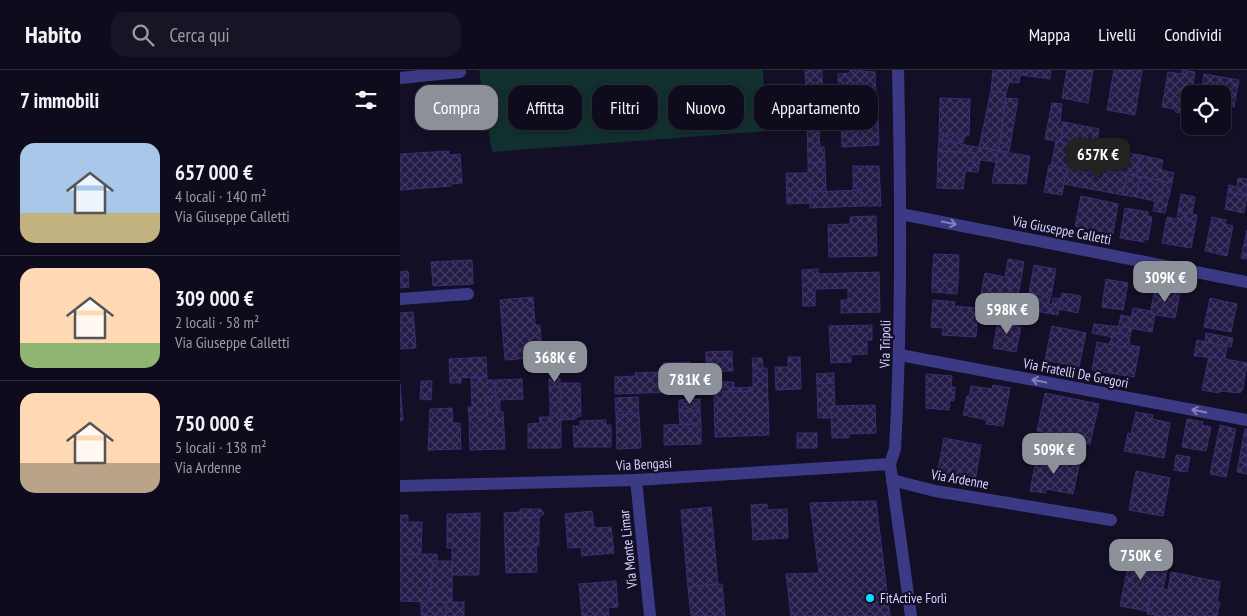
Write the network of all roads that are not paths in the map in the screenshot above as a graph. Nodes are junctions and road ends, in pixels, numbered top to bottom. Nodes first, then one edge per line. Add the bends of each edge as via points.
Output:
1 (459, 70) edge
2 (898, 70) edge
3 (400, 78) edge
4 (901, 214) junction
5 (1247, 282) edge
6 (468, 294) dead end
7 (400, 299) edge
8 (900, 355) junction
9 (1247, 420) edge
10 (890, 464) junction
11 (636, 480) junction
12 (892, 480) junction
13 (400, 486) edge
14 (1111, 520) dead end
15 (650, 616) edge
16 (911, 616) edge

1 - 3 street
2 - 4 street, Via Tripoli
4 -> 5 street, Via Giuseppe Calletti
4 - 8 street, Via Tripoli
6 - 7 street
9 -> 8 street, Via Fratelli De Gregori
8 - 10 street, Via Tripoli via 895,449
10 - 11 street, Via Bengasi
10 - 12 street, Via Tripoli
11 - 13 street, Via Bengasi
11 - 15 street, Via Monte Limar
12 - 14 street, Via Ardenne via 935,491
12 - 16 street, Via Tripoli

